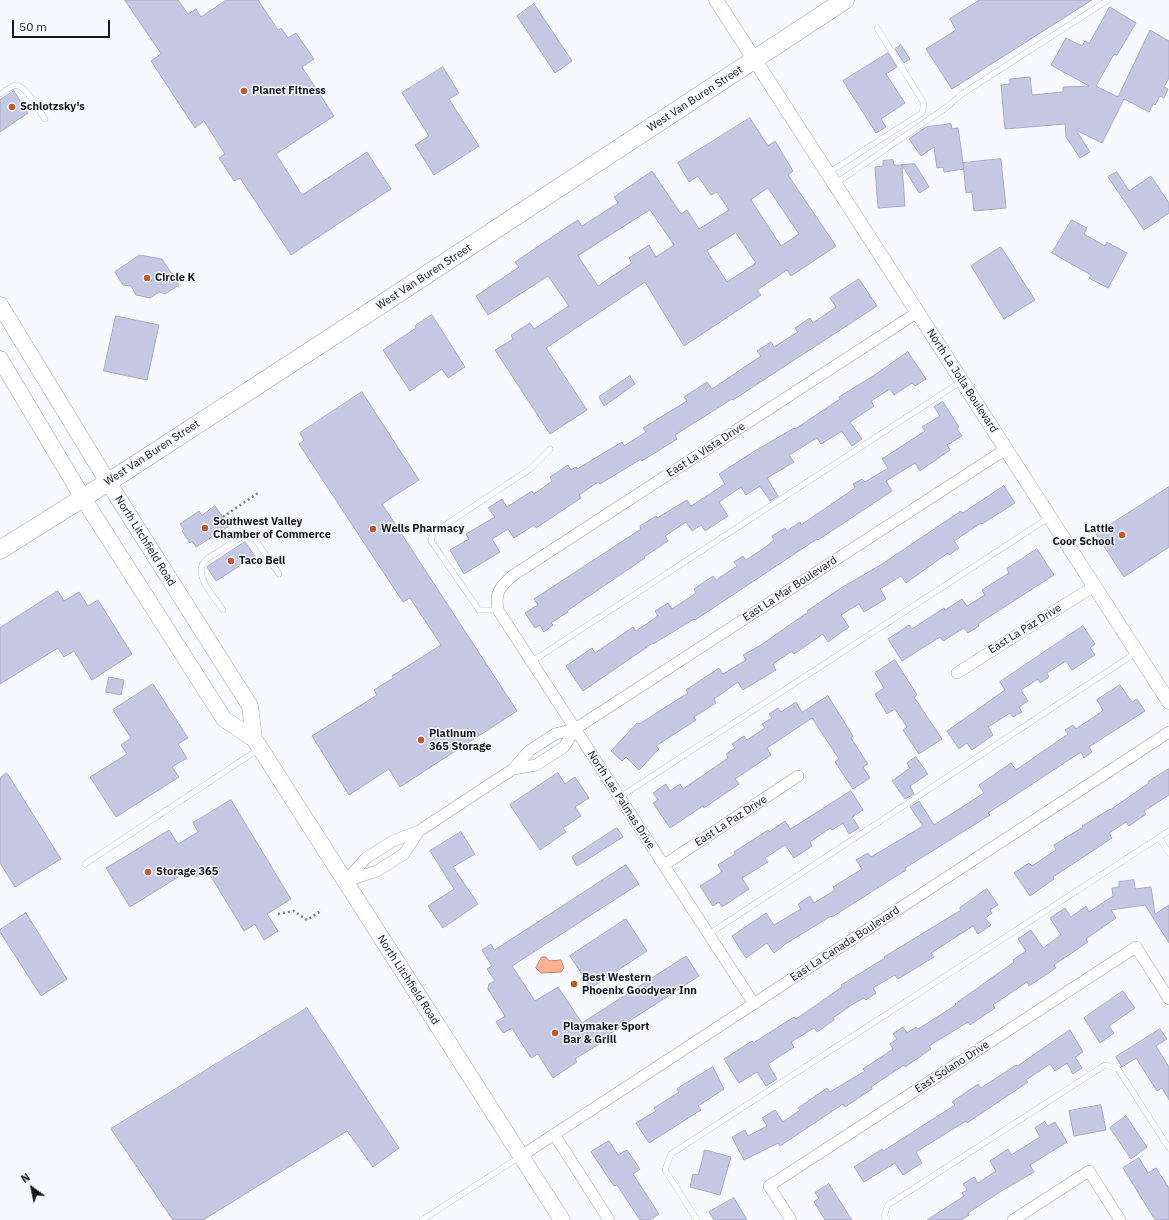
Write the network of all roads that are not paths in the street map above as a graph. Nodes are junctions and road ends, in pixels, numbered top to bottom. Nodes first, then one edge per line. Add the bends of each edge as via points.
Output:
1 (716, 0) edge
2 (845, 0) edge
3 (1108, 0) edge
4 (877, 28) dead end
5 (755, 60) junction
6 (0, 94) edge
7 (45, 119) dead end
8 (831, 179) junction
9 (0, 305) edge
10 (918, 312) junction
11 (0, 359) edge
12 (962, 381) junction
13 (550, 449) dead end
14 (1006, 449) junction
15 (108, 482) junction
16 (82, 498) junction
17 (1050, 517) junction
18 (0, 550) edge
19 (279, 574) dead end
20 (1094, 586) junction
21 (497, 593) joint
22 (223, 610) dead end
23 (498, 610) junction
24 (1137, 652) junction
25 (531, 662) junction
26 (957, 673) dead end
27 (1169, 702) edge
28 (575, 729) junction
29 (1169, 732) edge
30 (257, 744) junction
31 (513, 769) junction
32 (798, 776) dead end
33 (620, 797) junction
34 (419, 831) junction
35 (1169, 831) edge
36 (1159, 837) junction
37 (1169, 853) edge
38 (85, 864) dead end
39 (664, 865) junction
40 (345, 882) junction
41 (709, 934) junction
42 (1169, 999) edge
43 (754, 1004) junction
44 (554, 1134) junction
45 (1169, 1148) edge
46 (521, 1156) junction
47 (422, 1220) edge
48 (562, 1220) edge
49 (609, 1220) edge
50 (697, 1220) edge
51 (791, 1220) edge
52 (887, 1220) edge
53 (1013, 1220) edge
54 (1120, 1220) edge

1 - 5 street, North La Jolla Boulevard
2 - 5 main road, West Van Buren Street
3 - 8 lane via 962,94 947,107
4 - 8 lane via 924,103 922,113 860,152
5 - 8 street, North La Jolla Boulevard
5 - 15 main road, West Van Buren Street
6 - 7 lane via 13,86 22,87
8 - 10 street, North La Jolla Boulevard
9 - 15 main road, North Litchfield Road
10 - 12 street, North La Jolla Boulevard
10 - 21 street, East La Vista Drive via 512,576
11 - 16 main road, North Litchfield Road
12 - 14 street, North La Jolla Boulevard
12 - 25 lane
13 - 23 lane via 530,469 433,533 431,541 479,610
14 - 17 street, North La Jolla Boulevard
14 - 28 street, East La Mar Boulevard
15 - 16 main road, West Van Buren Street
15 - 30 main road, North Litchfield Road via 250,706
16 - 18 main road, West Van Buren Street
16 - 30 main road, North Litchfield Road via 224,719
17 - 20 street, North La Jolla Boulevard
17 - 33 lane
19 - 22 lane via 255,539 245,536 233,542 205,561 200,573
20 - 24 street, North La Jolla Boulevard
20 - 26 street, East La Paz Drive
21 - 23 street, North Las Palmas Drive
23 - 25 street, North Las Palmas Drive
24 - 27 street, North La Jolla Boulevard
24 - 41 lane
25 - 28 street, North Las Palmas Drive
28 - 31 street, East La Mar Boulevard via 555,734 529,751
28 - 31 street, East La Mar Boulevard via 564,747 536,765
28 - 33 street, North Las Palmas Drive
29 - 43 street, East La Canada Boulevard
30 - 38 lane
30 - 40 main road, North Litchfield Road
31 - 34 street, East La Mar Boulevard
32 - 39 street, East La Paz Drive
33 - 39 street, North Las Palmas Drive
34 - 40 street, East La Mar Boulevard via 393,840 366,858
34 - 40 street, East La Mar Boulevard via 404,854 377,871
35 - 36 lane
36 - 37 lane
36 - 50 lane via 671,1154 665,1170
39 - 41 street, North Las Palmas Drive
40 - 46 main road, North Litchfield Road
41 - 43 street, North Las Palmas Drive
42 - 51 street, East Solano Drive via 1136,947 768,1186
43 - 44 street, East La Canada Boulevard
44 - 46 street, East La Canada Boulevard
44 - 49 street
45 - 52 lane via 1118,1069 1105,1065 888,1205 884,1216
46 - 47 lane
46 - 48 main road, North Litchfield Road
53 - 54 street via 1089,1171

